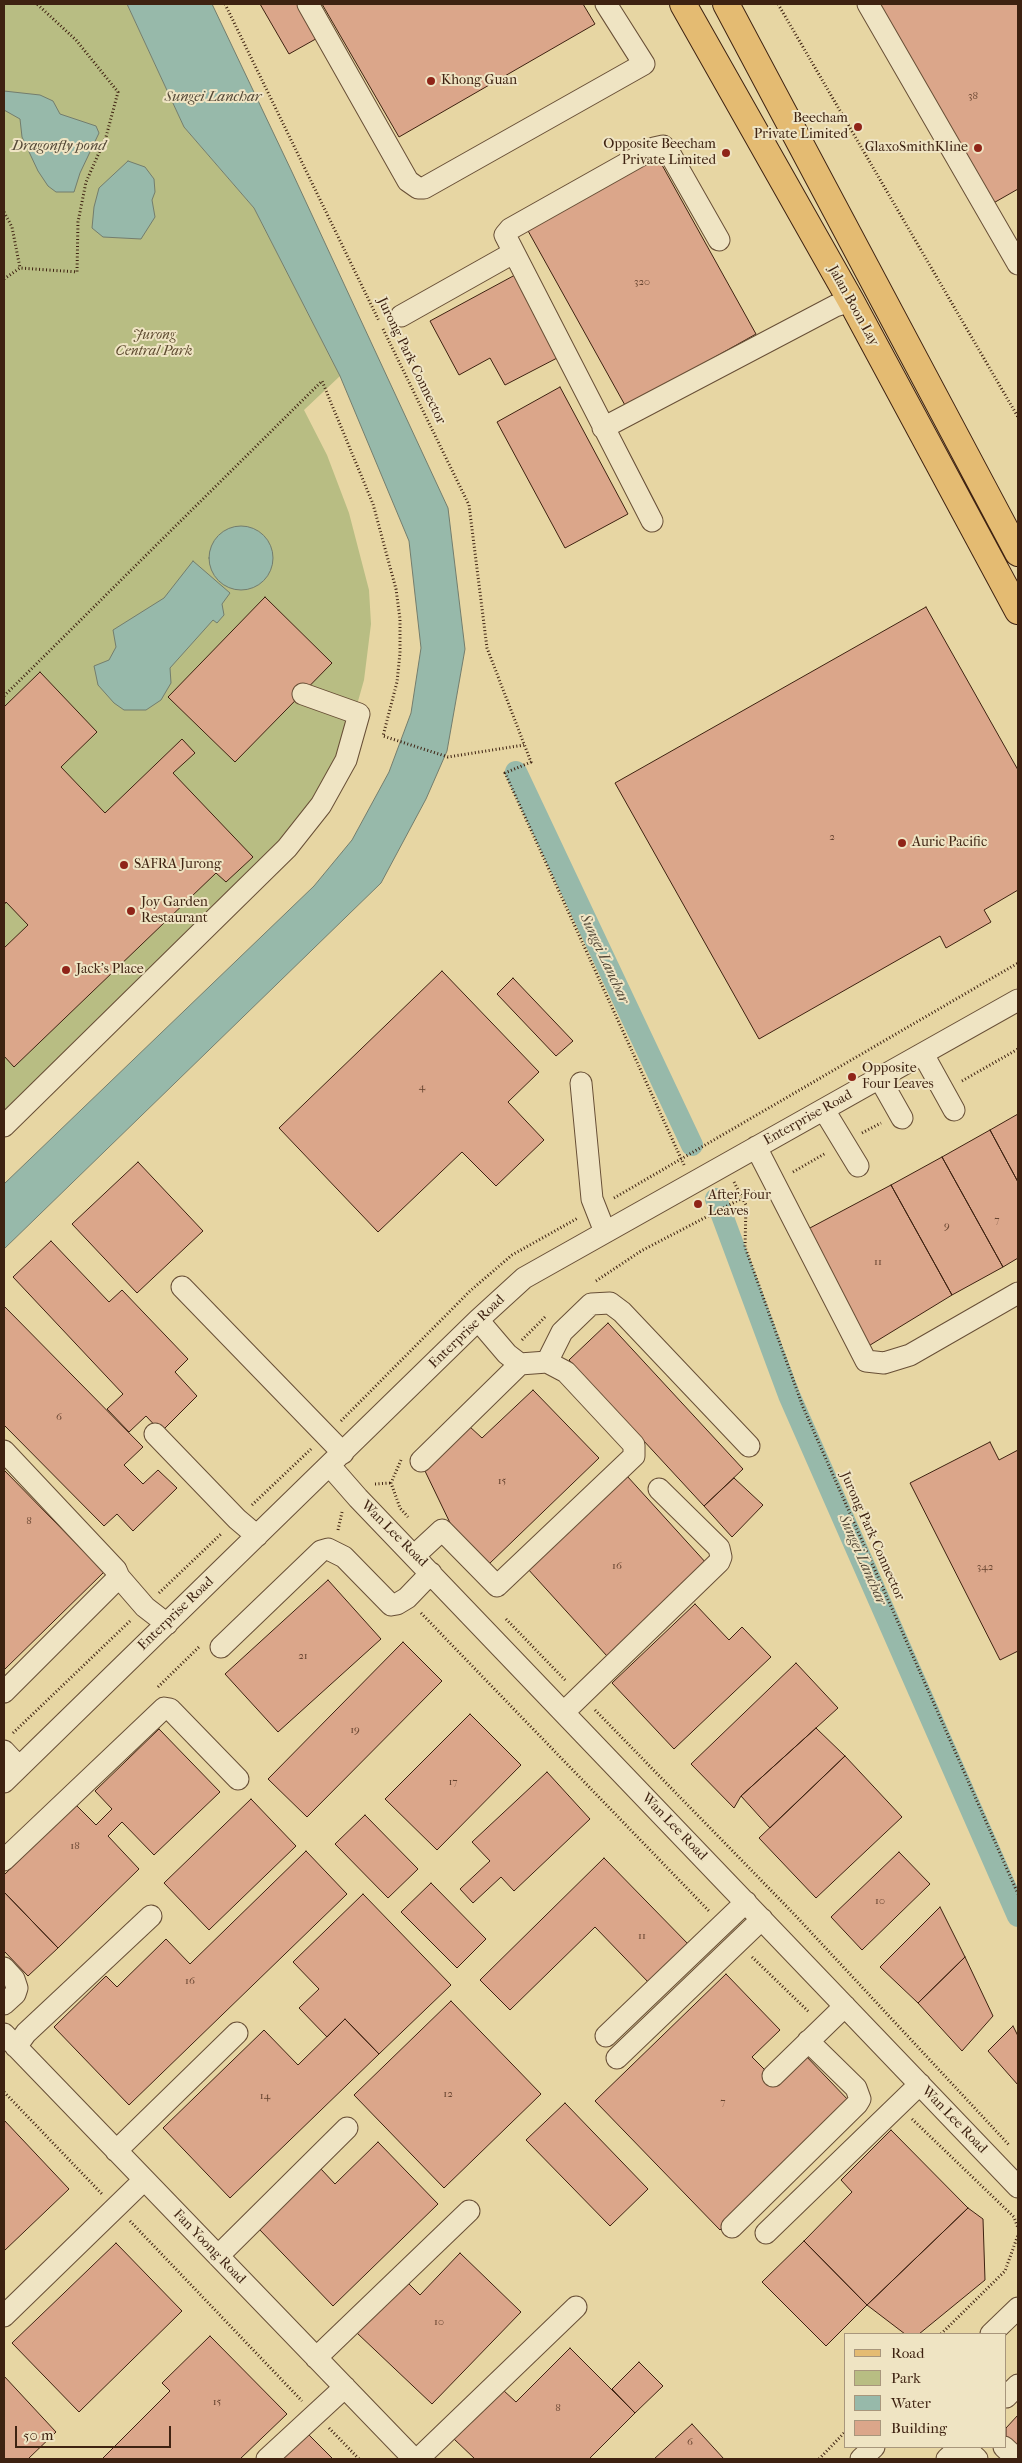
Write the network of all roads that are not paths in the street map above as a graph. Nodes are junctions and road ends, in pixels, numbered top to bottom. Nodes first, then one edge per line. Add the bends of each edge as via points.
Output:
1 (308, 4) edge
2 (606, 4) edge
3 (683, 4) edge
4 (726, 4) edge
5 (868, 4) edge
6 (719, 240) dead end
7 (513, 253) junction
8 (1018, 264) edge
9 (851, 301) junction
10 (401, 316) dead end
11 (603, 428) junction
12 (652, 521) dead end
13 (1018, 553) edge
14 (1018, 611) edge
15 (302, 694) dead end
16 (1018, 1000) edge
17 (923, 1054) junction
18 (880, 1078) junction
19 (581, 1083) dead end
20 (824, 1110) junction
21 (954, 1110) dead end
22 (901, 1116) road end
23 (4, 1126) edge
24 (756, 1147) junction
25 (858, 1166) dead end
26 (605, 1232) junction
27 (182, 1287) dead end
28 (1018, 1293) edge
29 (478, 1320) junction
30 (514, 1359) junction
31 (547, 1362) junction
32 (155, 1434) dead end
33 (749, 1446) dead end
34 (4, 1451) edge
35 (413, 1457) road end
36 (337, 1460) junction
37 (659, 1490) dead end
38 (257, 1536) junction
39 (422, 1548) junction
40 (431, 1573) junction
41 (119, 1577) junction
42 (167, 1624) junction
43 (214, 1643) road end
44 (4, 1692) edge
45 (564, 1712) junction
46 (4, 1751) edge
47 (11, 1774) edge
48 (238, 1779) dead end
49 (4, 1860) edge
50 (746, 1902) junction
51 (150, 1916) dead end
52 (762, 1919) junction
53 (4, 1968) edge
54 (4, 2004) edge
55 (845, 2006) junction
56 (237, 2033) dead end
57 (606, 2036) dead end
58 (10, 2041) edge
59 (808, 2041) junction
60 (617, 2058) dead end
61 (772, 2076) dead end
62 (920, 2084) junction
63 (347, 2128) dead end
64 (116, 2150) junction
65 (144, 2180) junction
66 (1018, 2187) edge
67 (469, 2211) dead end
68 (732, 2227) dead end
69 (766, 2233) dead end
70 (218, 2256) junction
71 (576, 2307) dead end
72 (1018, 2308) edge
73 (4, 2316) edge
74 (992, 2333) edge
75 (316, 2358) junction
76 (1018, 2385) edge
77 (345, 2387) junction
78 (1007, 2396) edge
79 (873, 2448) edge
80 (961, 2448) edge
81 (963, 2448) edge
82 (1005, 2448) edge
83 (267, 2459) edge
84 (414, 2459) edge
85 (418, 2459) edge
86 (861, 2459) edge
87 (947, 2459) edge
88 (976, 2459) edge
89 (1017, 2459) edge

1 - 2 street via 408,181 418,188 424,188 644,64
3 - 9 main road, Jalan Boon Lay
4 - 13 main road
5 - 8 street
6 - 7 street via 669,152 660,146 510,229 506,235
7 - 10 street
7 - 11 street
9 - 11 street via 835,306
9 - 14 main road, Jalan Boon Lay
11 - 12 street
15 - 23 street via 359,714 346,760 321,805 287,848
16 - 17 street, Enterprise Road
17 - 18 street, Enterprise Road
17 - 21 street
18 - 20 street, Enterprise Road
18 - 22 street
19 - 26 street via 592,1199
20 - 24 street, Enterprise Road
20 - 25 street
24 - 26 street, Enterprise Road
24 - 28 street via 866,1360 884,1363 910,1355
26 - 29 street, Enterprise Road via 524,1278
27 - 36 street, Wan Lee Road
29 - 30 street
29 - 36 street, Enterprise Road
30 - 31 street
30 - 35 street
31 - 33 street via 562,1332 591,1304 610,1303
31 - 39 street via 566,1372 634,1445 634,1456 497,1586 442,1530
32 - 38 street via 236,1519
34 - 41 street via 116,1570
36 - 38 street, Enterprise Road
36 - 39 street, Wan Lee Road via 358,1498
37 - 45 street via 719,1548 719,1562
38 - 42 street, Enterprise Road
39 - 40 street, Wan Lee Road
40 - 43 street via 407,1598 391,1605 344,1557 328,1548 314,1556
40 - 45 street, Wan Lee Road
41 - 42 street via 145,1607
41 - 44 street
42 - 47 street, Enterprise Road
45 - 50 street, Wan Lee Road
46 - 47 street
48 - 49 street via 170,1709 160,1709
50 - 52 street, Wan Lee Road
50 - 57 street
51 - 58 street via 26,2033
52 - 55 street, Wan Lee Road
52 - 60 street
53 - 54 street via 17,1988
55 - 59 street
55 - 62 street, Wan Lee Road
56 - 64 street
58 - 64 street, Fan Yoong Road
59 - 61 street
59 - 68 street via 856,2088 860,2099
62 - 66 street, Wan Lee Road
62 - 69 street
63 - 70 street
64 - 65 street, Fan Yoong Road
65 - 70 street, Fan Yoong Road
65 - 73 street
67 - 75 street
70 - 75 street, Fan Yoong Road
71 - 85 street
72 - 74 street
75 - 77 street, Fan Yoong Road
76 - 78 street
77 - 83 street
77 - 84 street, Fan Yoong Road
79 - 86 street
80 - 87 street
81 - 88 street
82 - 89 street

